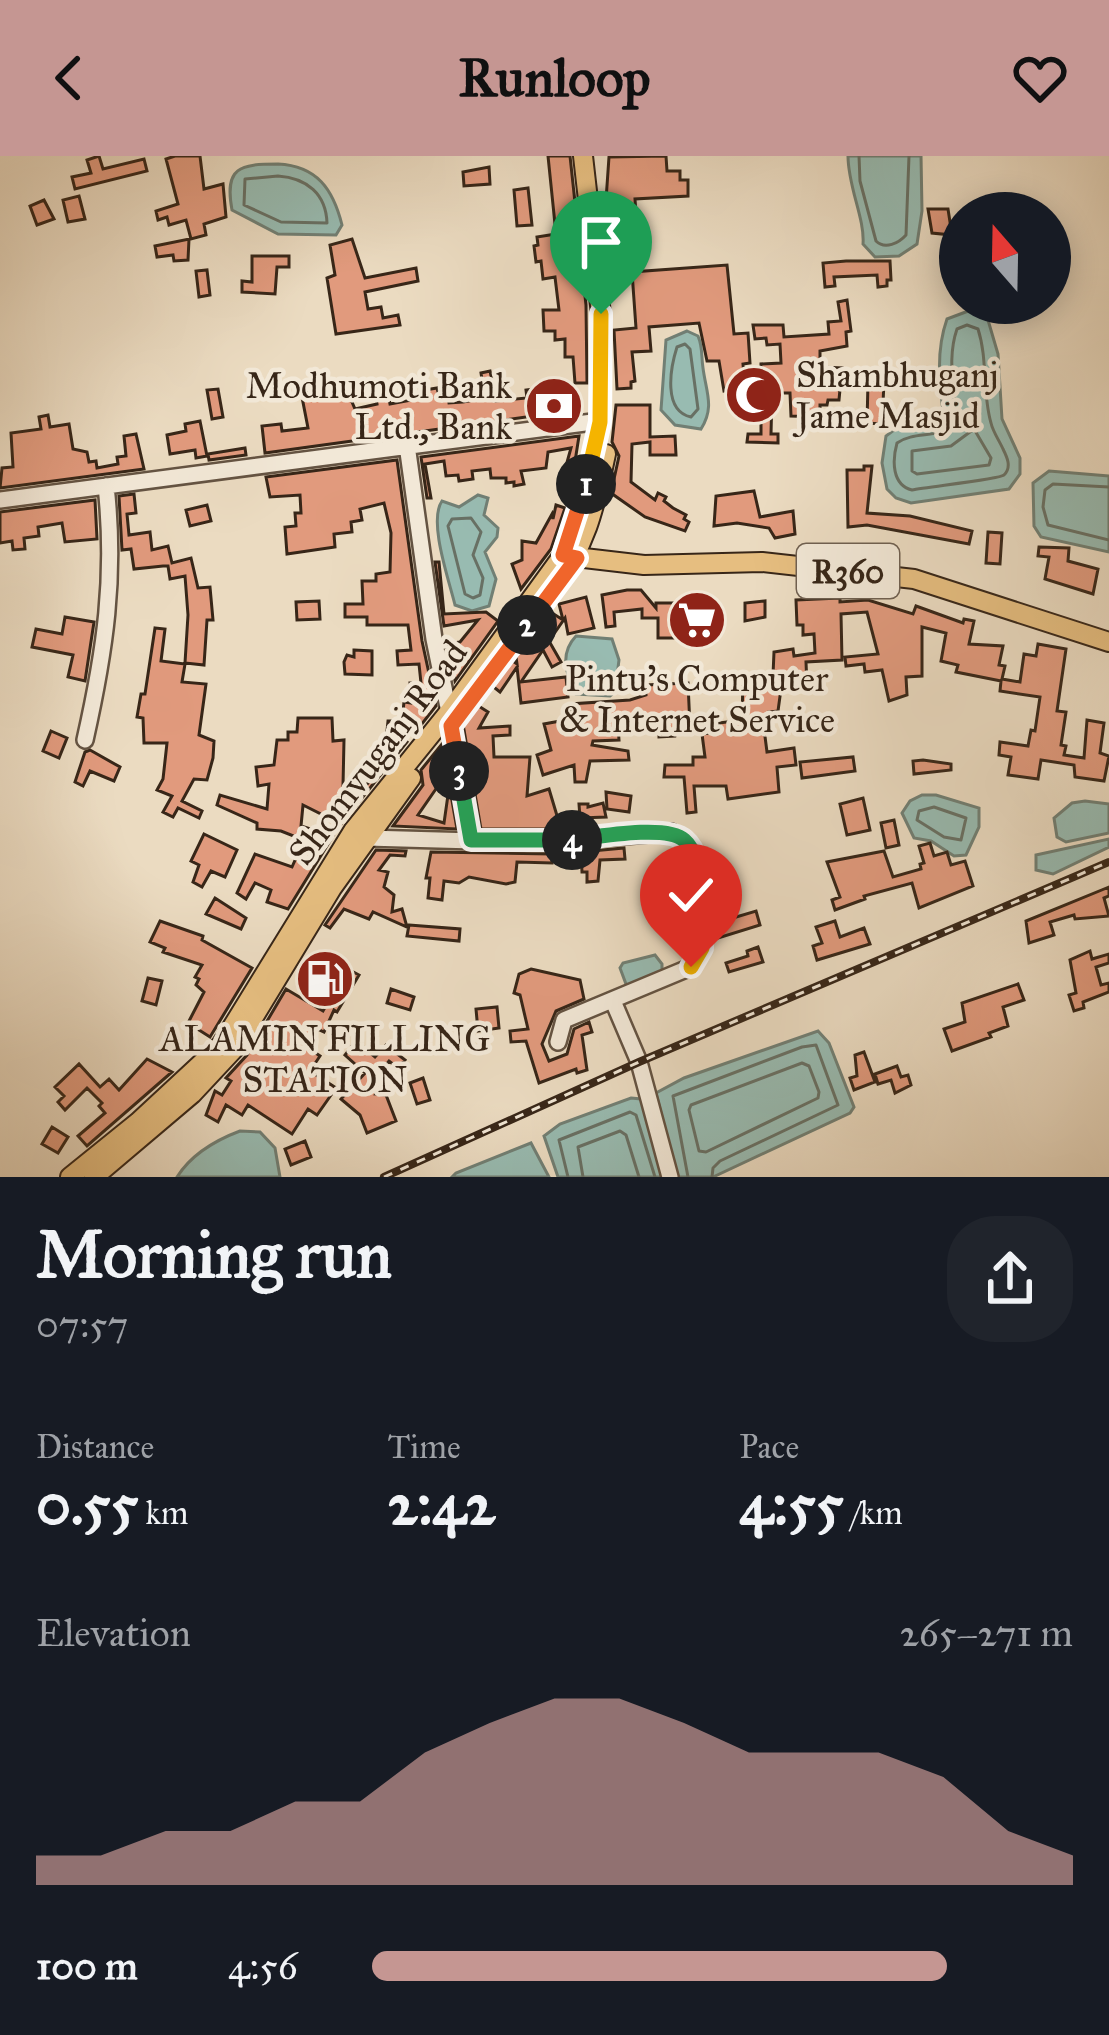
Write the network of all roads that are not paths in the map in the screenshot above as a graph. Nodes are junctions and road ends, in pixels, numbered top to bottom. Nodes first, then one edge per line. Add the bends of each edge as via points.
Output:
1 (584, 156) edge
2 (596, 156) edge
3 (600, 422) junction
4 (407, 445) junction
5 (106, 486) junction
6 (0, 500) edge
7 (570, 557) junction
8 (1109, 642) edge
9 (450, 719) junction
10 (85, 740) dead end
11 (367, 838) junction
12 (471, 840) junction
13 (613, 1000) junction
14 (557, 1042) dead end
15 (70, 1177) edge
16 (94, 1177) edge
17 (670, 1177) edge

1 - 3 main road, Shomvuganj Road via 601,314
2 - 7 main road, Shomvuganj Road via 611,428 595,506
3 - 4 street
3 - 7 main road, Shomvuganj Road
4 - 5 street
4 - 9 street
5 - 6 street
5 - 10 street via 108,622
7 - 8 main road, R360 via 644,565 762,562 914,579
7 - 9 main road, Shomvuganj Road
9 - 11 main road, Shomvuganj Road
9 - 12 street
9 - 15 main road, Shomvuganj Road via 353,831 221,1045
11 - 12 street
11 - 16 main road, Shomvuganj Road via 235,1048
12 - 13 street via 670,832 687,841 698,866 702,948 691,967
13 - 14 street via 564,1020
13 - 17 street

